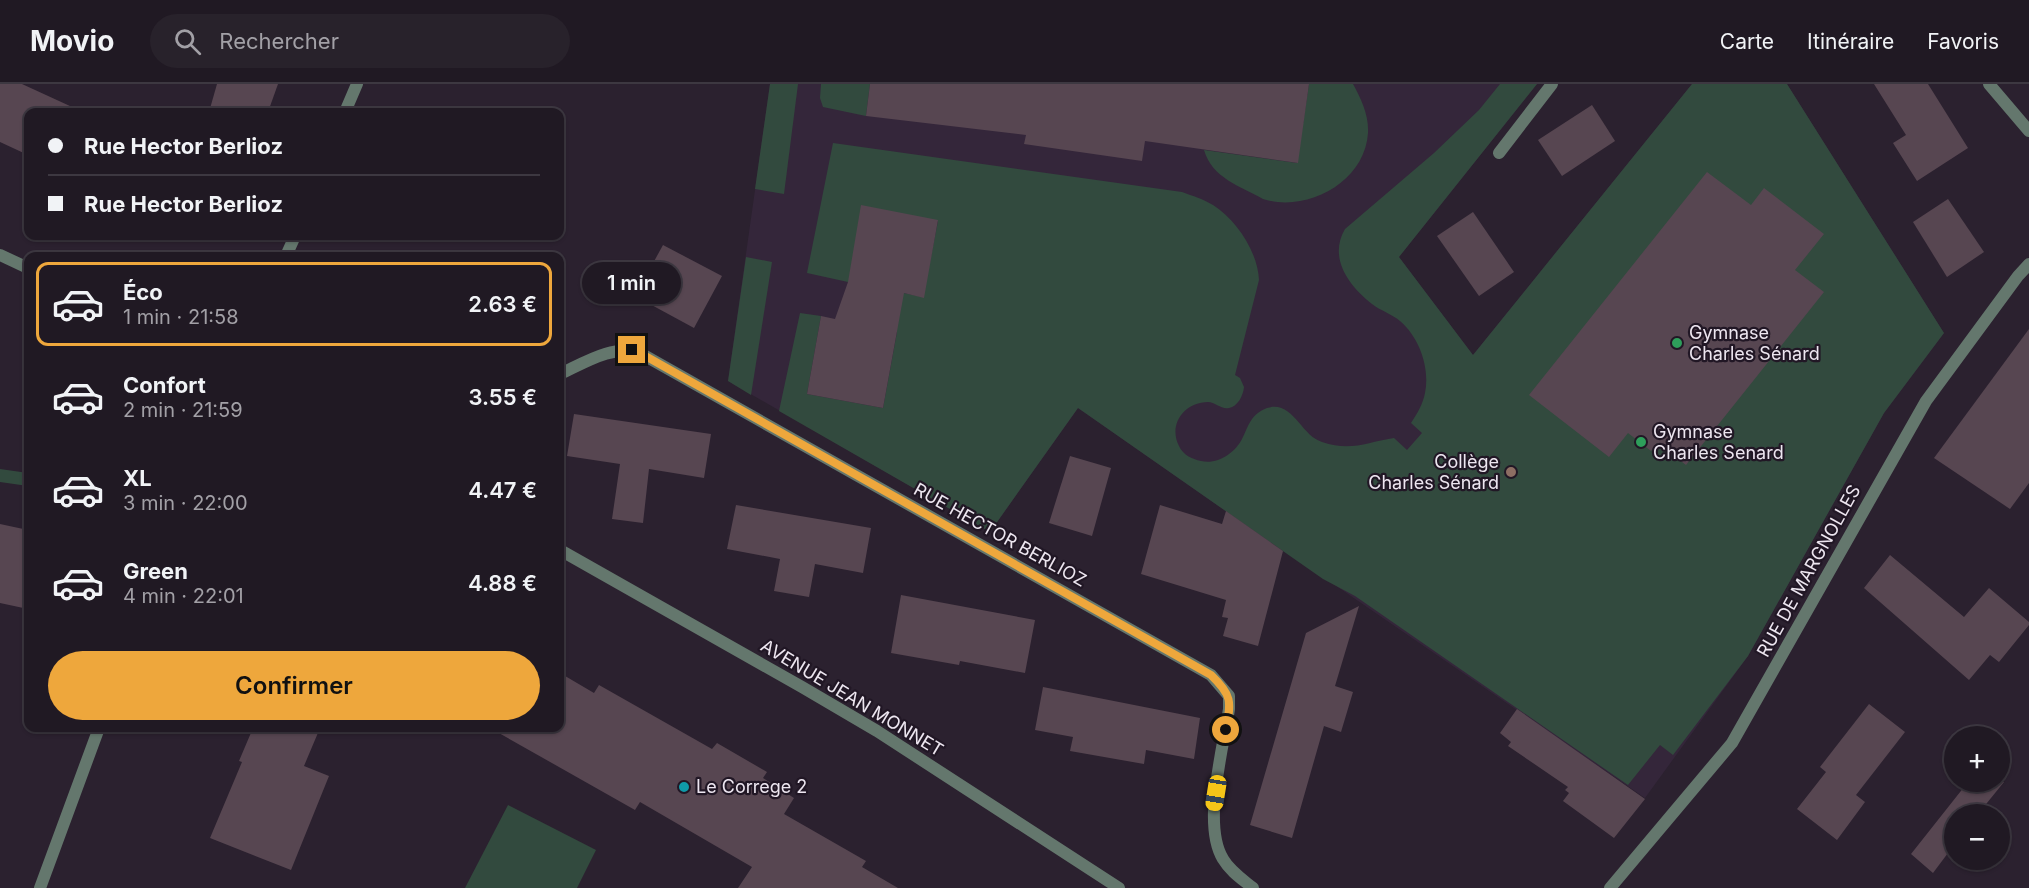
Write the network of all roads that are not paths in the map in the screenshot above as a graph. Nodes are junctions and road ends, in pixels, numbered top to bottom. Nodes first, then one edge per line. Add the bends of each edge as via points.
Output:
1 (357, 84) edge
2 (1552, 84) edge
3 (1989, 84) edge
4 (347, 108) edge
5 (2029, 131) edge
6 (1499, 153) dead end
7 (0, 255) edge
8 (2029, 264) edge
9 (24, 266) edge
10 (564, 372) edge
11 (564, 552) edge
12 (98, 732) edge
13 (40, 888) edge
14 (1119, 888) edge
15 (1253, 888) edge
16 (1610, 888) edge

1 - 4 street
2 - 6 street
3 - 5 street
7 - 9 street
8 - 16 street, RUE DE MARGNOLLES via 1926,401 1732,743
10 - 15 street, RUE HECTOR BERLIOZ via 611,352 640,353 1211,675 1228,696 1229,709 1212,814 1215,840 1230,869
11 - 14 street, AVENUE JEAN MONNET via 877,731
12 - 13 street

